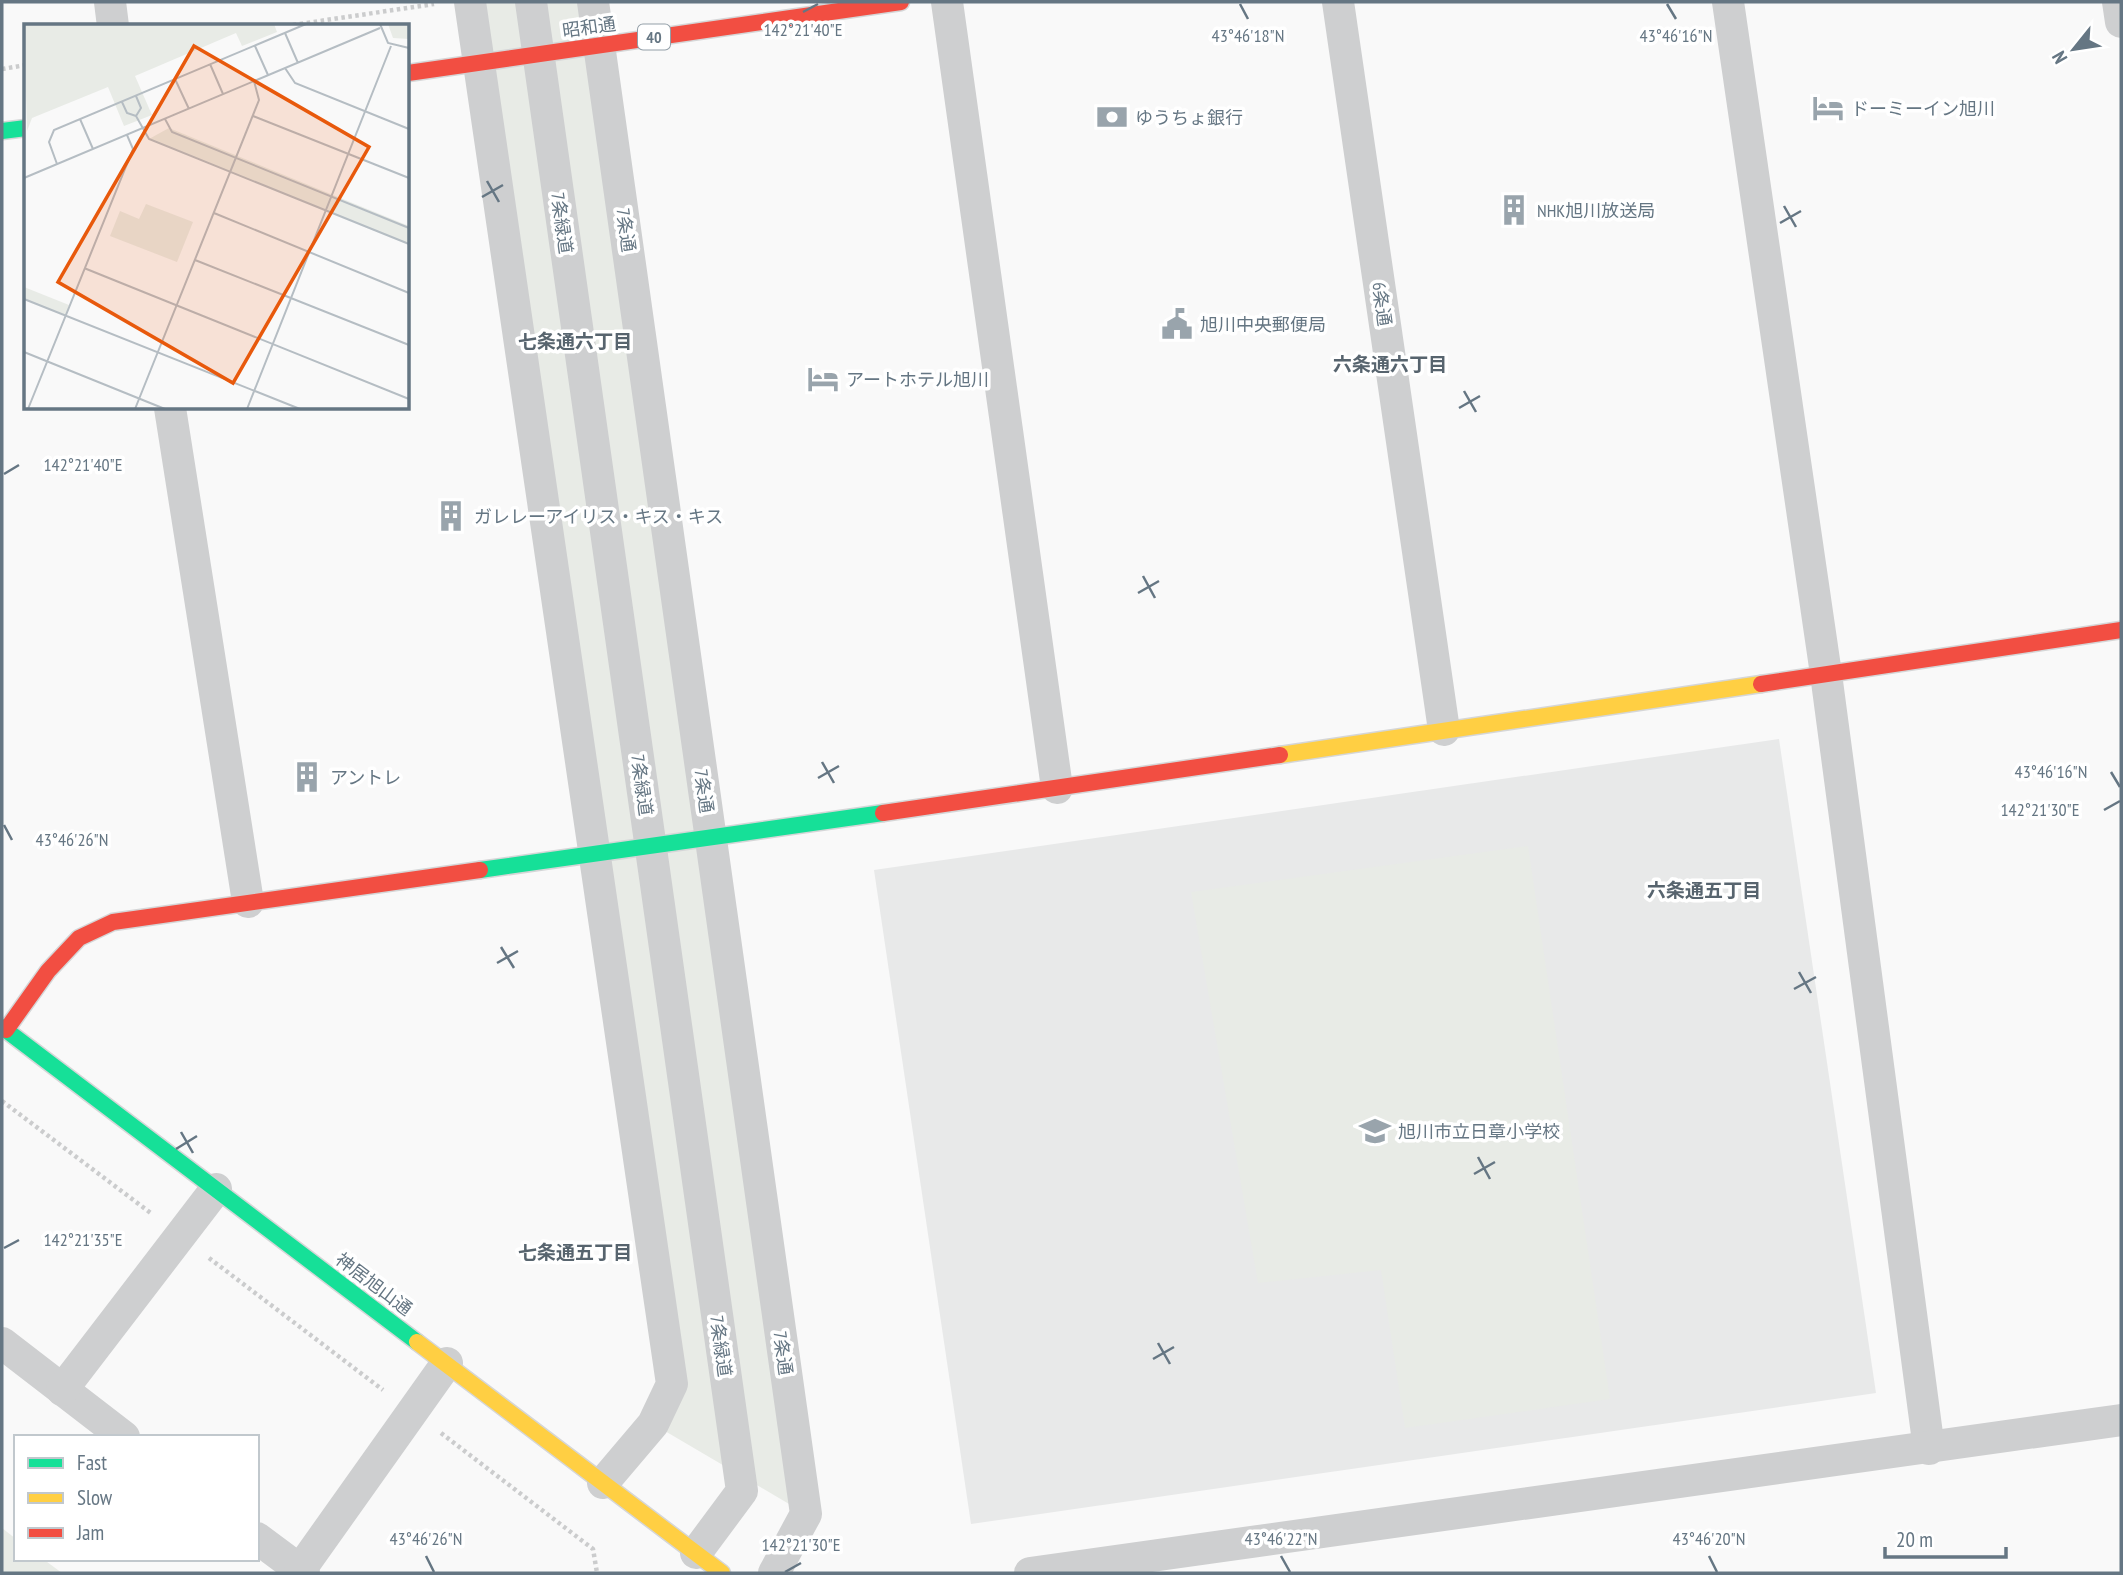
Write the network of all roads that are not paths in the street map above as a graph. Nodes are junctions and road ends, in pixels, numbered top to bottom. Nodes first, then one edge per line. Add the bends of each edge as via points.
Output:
1 (110, 2) edge
2 (470, 2) edge
3 (531, 2) edge
4 (593, 2) edge
5 (901, 2) edge
6 (947, 2) edge
7 (1338, 2) edge
8 (1728, 2) edge
9 (2118, 2) edge
10 (2121, 22) edge
11 (113, 24) edge
12 (599, 45) junction
13 (538, 54) junction
14 (479, 62) junction
15 (410, 72) edge
16 (24, 128) edge
17 (2, 131) edge
18 (170, 410) edge
19 (2121, 631) edge
20 (1826, 674) junction
21 (1444, 730) junction
22 (1057, 788) junction
23 (711, 838) junction
24 (650, 845) junction
25 (593, 855) junction
26 (248, 902) junction
27 (4, 1028) edge
28 (216, 1189) junction
29 (2, 1343) edge
30 (447, 1363) junction
31 (62, 1390) junction
32 (2121, 1420) edge
33 (121, 1435) edge
34 (1929, 1449) junction
35 (603, 1483) junction
36 (259, 1540) edge
37 (696, 1553) junction
38 (302, 1572) edge
39 (723, 1573) edge
40 (774, 1573) edge
41 (1030, 1573) edge

1 - 11 street
2 - 14 street
3 - 13 street, 7条緑道
4 - 12 street, 7条通
5 - 12 main road, 昭和通 / 40
6 - 22 street
7 - 21 street, 6条通
8 - 20 street
9 - 10 street
12 - 13 main road, 昭和通 / 40
12 - 23 street, 7条通
13 - 14 main road, 昭和通 / 40
13 - 24 street, 7条緑道
14 - 15 main road, 昭和通 / 40
14 - 25 street
16 - 17 main road
18 - 26 street
19 - 20 main road
20 - 21 main road
20 - 34 street
21 - 22 main road
22 - 23 main road
23 - 24 main road
23 - 40 street, 7条通 via 806,1514
24 - 25 main road
24 - 37 street, 7条緑道 via 742,1491
25 - 26 main road
25 - 35 street via 672,1384 653,1424
26 - 27 main road via 113,922 79,938
27 - 28 main road, 神居旭山通
28 - 30 main road, 神居旭山通
28 - 31 street
29 - 31 street
30 - 35 main road, 神居旭山通
30 - 38 street
31 - 33 street
32 - 34 street
34 - 41 street
35 - 37 main road, 神居旭山通
36 - 38 street
37 - 39 main road, 神居旭山通

